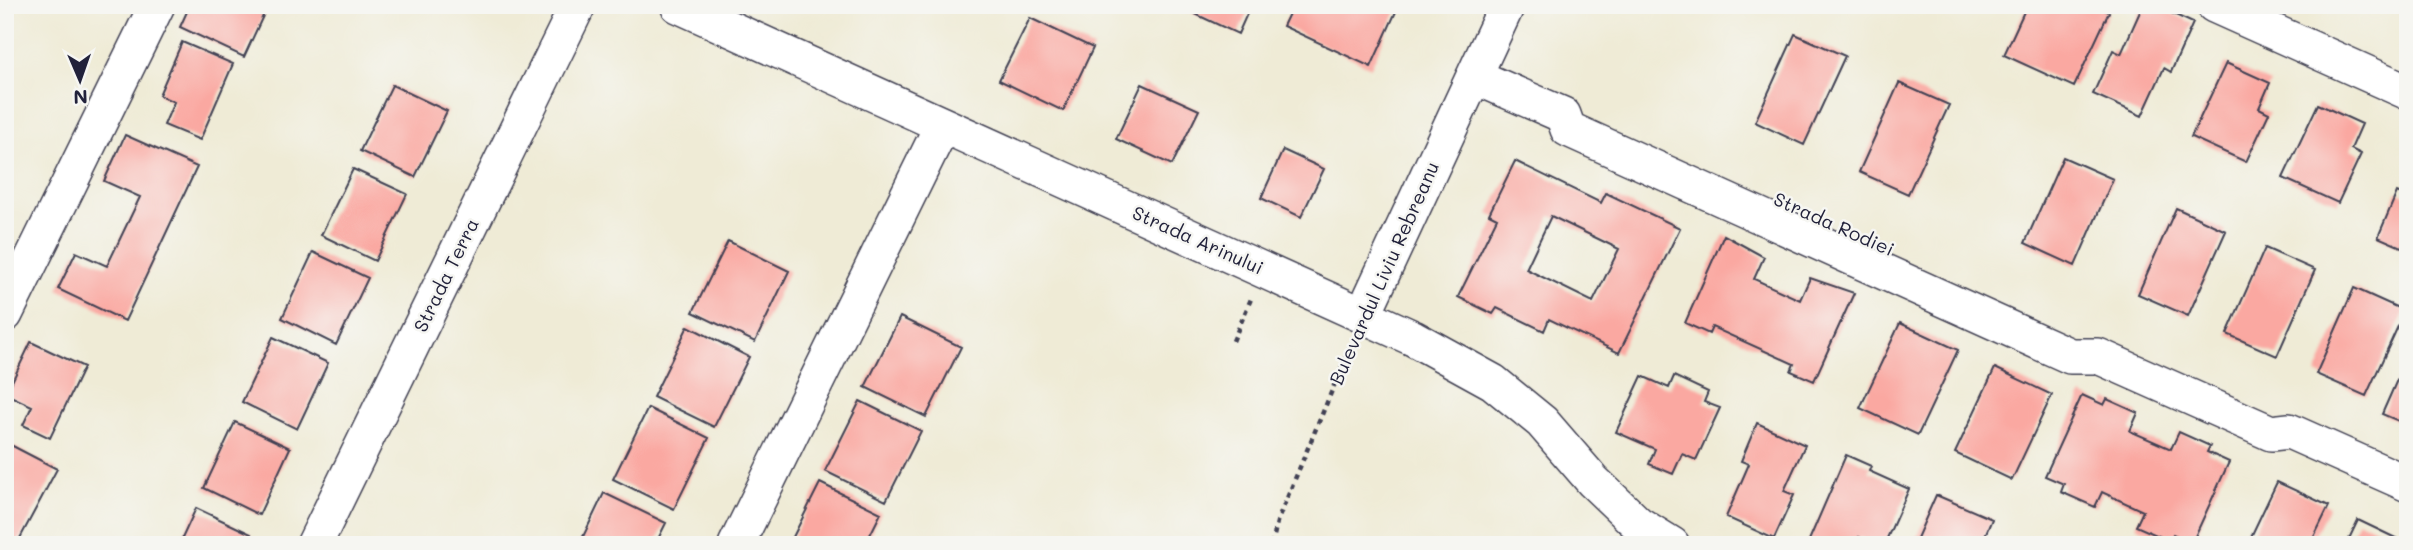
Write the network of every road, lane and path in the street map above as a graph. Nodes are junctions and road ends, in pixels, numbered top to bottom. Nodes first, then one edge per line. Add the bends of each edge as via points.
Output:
1 (158, 5) edge
2 (578, 5) edge
3 (678, 5) edge
4 (1507, 5) edge
5 (2214, 5) edge
6 (1474, 76) junction
7 (2408, 92) edge
8 (942, 126) junction
9 (1263, 269) junction
10 (5, 314) edge
11 (1363, 315) junction
12 (1233, 341) dead end
13 (2272, 433) junction
14 (2408, 484) edge
15 (2408, 508) edge
16 (314, 545) edge
17 (736, 545) edge
18 (1272, 545) edge
19 (1672, 545) edge

1 - 10 street
2 - 16 street, Strada Terra
3 - 8 street, Strada Arinului
4 - 6 street, Bulevardul Liviu Rebreanu
5 - 7 street
6 - 11 street, Bulevardul Liviu Rebreanu
6 - 13 street, Strada Rodiei via 1563,115 1568,129 2032,339 2070,356 2098,356
8 - 9 street, Strada Arinului
8 - 17 street
9 - 11 street, Strada Arinului
9 - 12 path
11 - 18 path, Bulevardul Liviu Rebreanu via 1277,522
11 - 19 street, Strada Arinului via 1493,382 1542,422 1638,524
13 - 14 street, Strada Rodiei via 2289,431
13 - 15 street, Strada Rodiei via 2282,451

